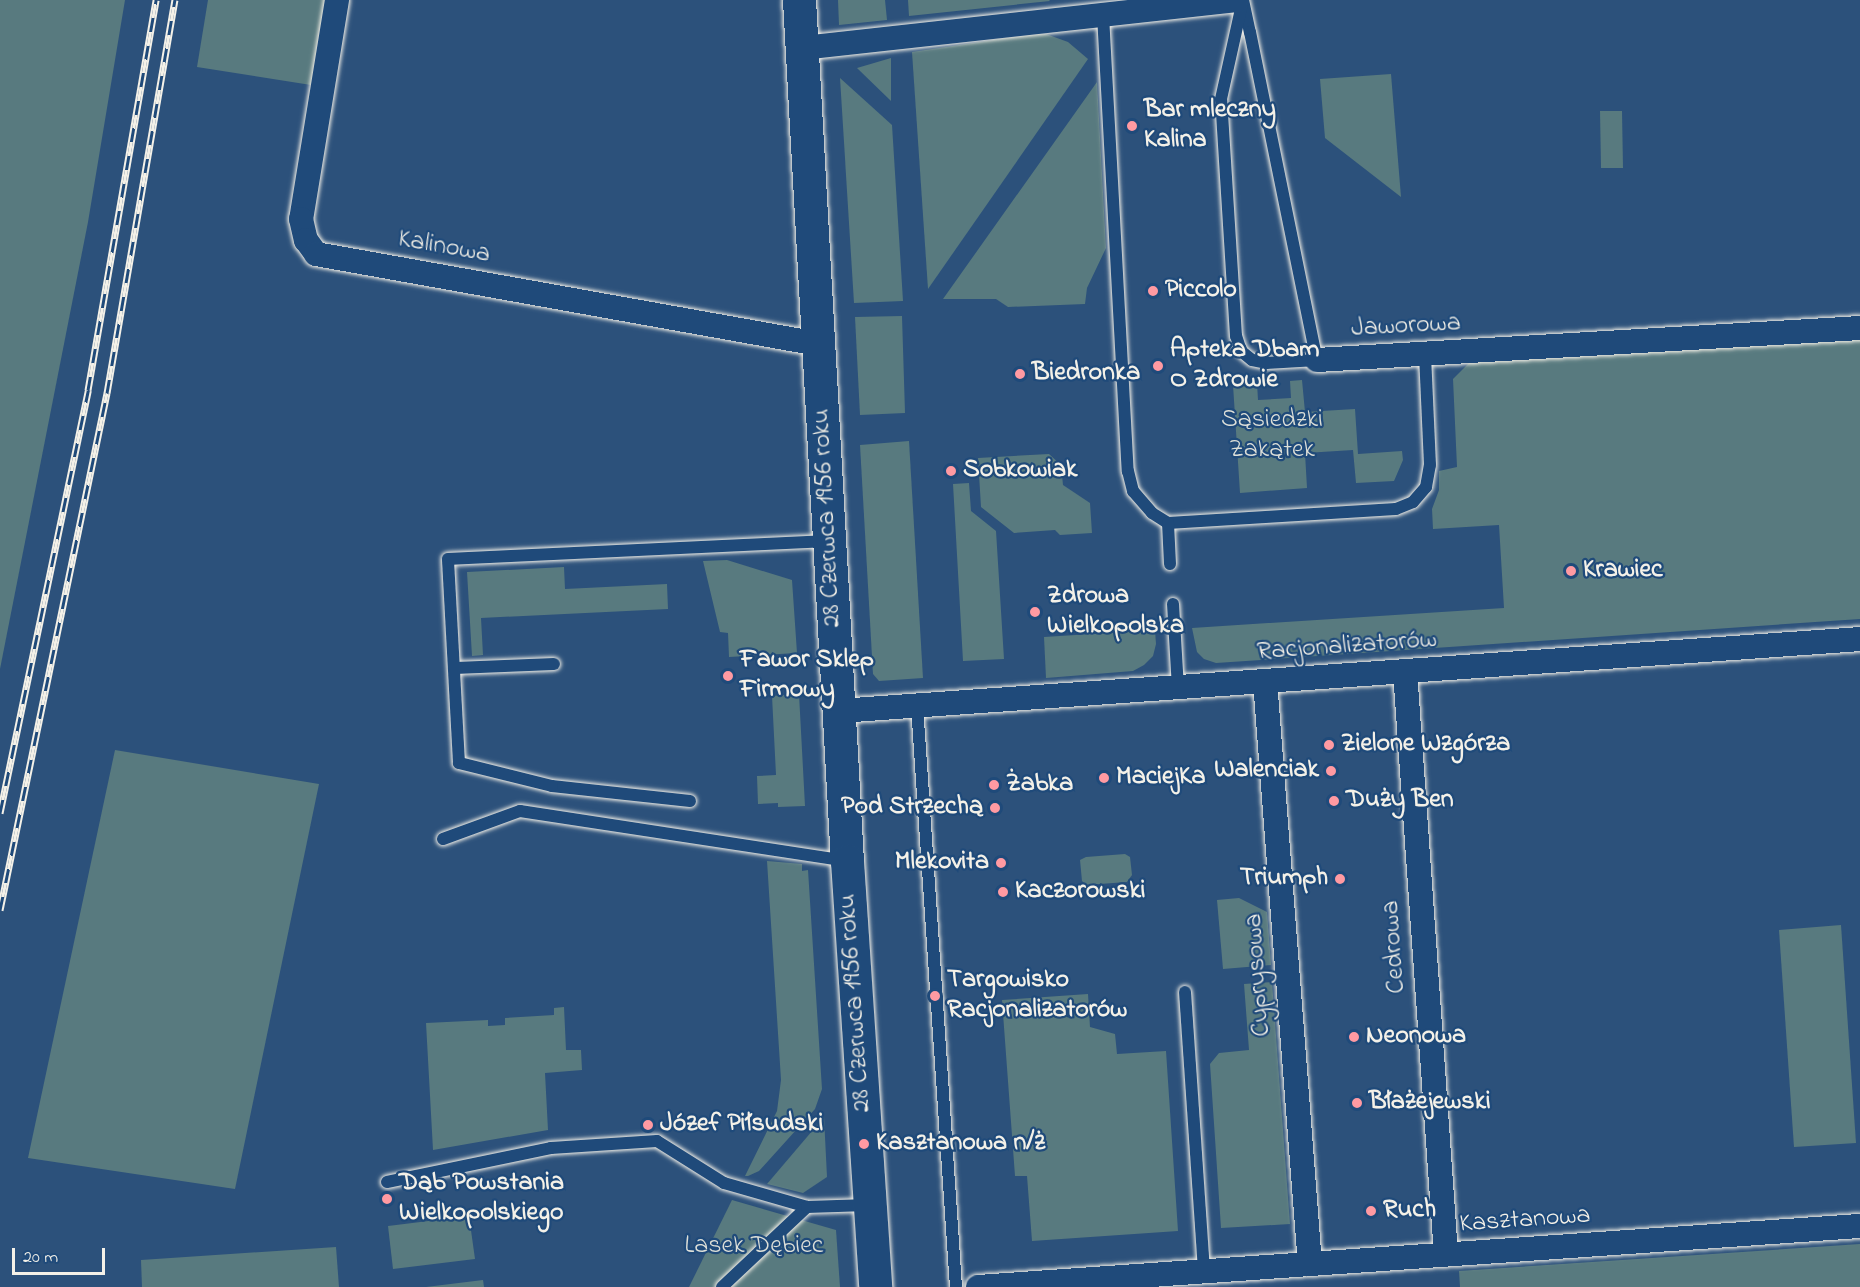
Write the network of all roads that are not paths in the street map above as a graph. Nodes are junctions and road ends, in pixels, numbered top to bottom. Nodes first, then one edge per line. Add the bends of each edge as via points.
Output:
1 (336, 0) edge
2 (799, 0) edge
3 (1236, 0) edge
4 (1243, 0) edge
5 (1103, 15) junction
6 (802, 48) junction
7 (1860, 328) edge
8 (818, 344) junction
9 (1425, 354) junction
10 (1317, 360) junction
11 (1168, 524) junction
12 (829, 540) junction
13 (1170, 564) dead end
14 (1173, 604) dead end
15 (1860, 639) edge
16 (554, 664) dead end
17 (454, 668) junction
18 (1405, 671) junction
19 (1265, 681) junction
20 (1178, 687) junction
21 (918, 705) junction
22 (838, 711) junction
23 (690, 801) dead end
24 (443, 839) dead end
25 (847, 861) junction
26 (1185, 992) dead end
27 (387, 1182) dead end
28 (869, 1205) junction
29 (807, 1207) junction
30 (1860, 1227) edge
31 (1446, 1255) junction
32 (1310, 1264) junction
33 (1205, 1279) edge
34 (1028, 1286) edge
35 (722, 1287) edge
36 (875, 1287) edge
37 (956, 1287) edge
38 (978, 1287) edge

1 - 8 street, Kalinowa via 301,219 306,240 316,254
2 - 6 street, 28 Czerwca 1956 roku
3 - 5 street
4 - 10 lane
4 - 10 lane, Jaworowa via 1221,99 1236,336 1241,351 1252,360
5 - 6 street
5 - 11 lane via 1128,471 1133,492
6 - 8 street, 28 Czerwca 1956 roku
7 - 9 street, Jaworowa
8 - 12 street, 28 Czerwca 1956 roku
9 - 10 street, Jaworowa
9 - 11 lane via 1430,465 1426,487 1413,502 1396,508
11 - 13 lane
12 - 17 lane via 448,559
12 - 22 street, 28 Czerwca 1956 roku
14 - 20 lane
15 - 18 street, Racjonalizatorów
16 - 17 lane
17 - 23 lane via 459,763 552,786
18 - 19 street, Racjonalizatorów
18 - 31 street, Cedrowa
19 - 20 street, Racjonalizatorów
19 - 32 street, Cyprysowa
20 - 21 street, Racjonalizatorów
21 - 22 street, Racjonalizatorów
21 - 37 lane
22 - 25 street, 28 Czerwca 1956 roku
24 - 25 lane via 520,811
25 - 28 street, 28 Czerwca 1956 roku
26 - 33 lane
27 - 29 lane via 551,1148 657,1140 724,1183
28 - 29 lane
28 - 36 street, 28 Czerwca 1956 roku
29 - 35 lane
30 - 31 street, Kasztanowa
31 - 32 street, Kasztanowa
32 - 33 street, Kasztanowa
33 - 34 street, Kasztanowa
34 - 38 street, Kasztanowa

